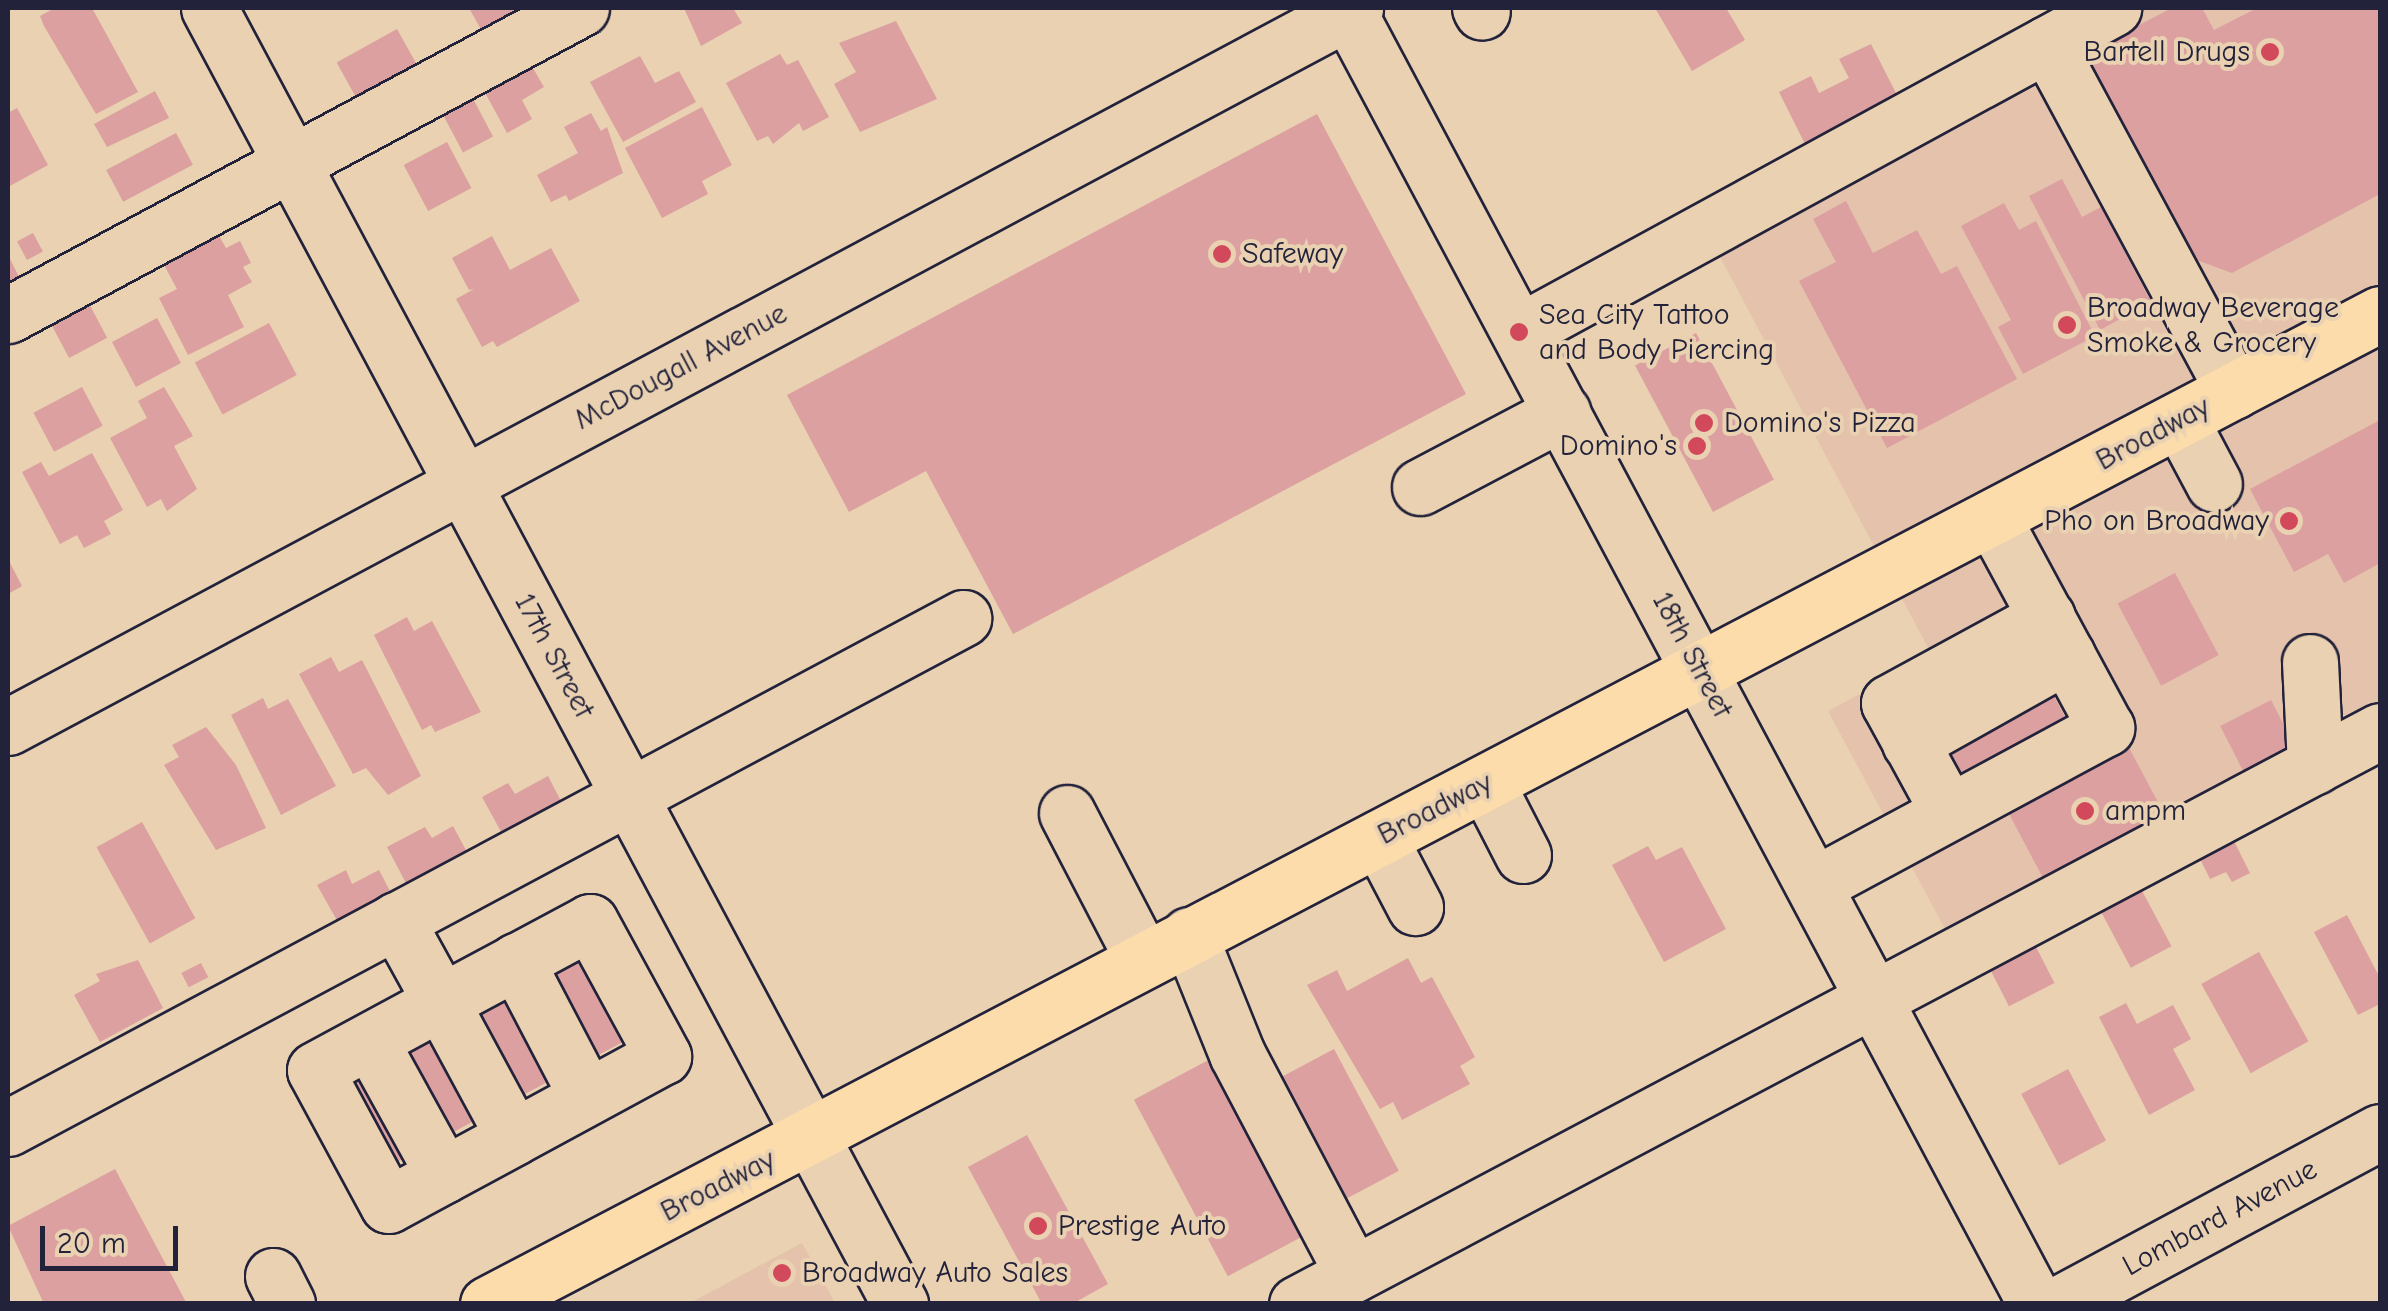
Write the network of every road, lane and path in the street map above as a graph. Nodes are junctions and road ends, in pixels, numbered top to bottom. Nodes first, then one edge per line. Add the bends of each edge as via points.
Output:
1 (209, 8) edge
2 (582, 8) edge
3 (2113, 8) edge
4 (1350, 9) edge
5 (2047, 44) junction
6 (291, 164) junction
7 (2380, 314) edge
8 (8, 315) edge
9 (1519, 332) junction
10 (2234, 391) junction
11 (1562, 412) junction
12 (2180, 420) junction
13 (462, 484) junction
14 (2214, 484) dead end
15 (1420, 487) dead end
16 (1993, 519) junction
17 (964, 618) dead end
18 (2057, 636) junction
19 (2310, 662) dead end
20 (1701, 673) junction
21 (8, 727) edge
22 (2380, 731) edge
23 (2314, 766) junction
24 (1486, 783) junction
25 (628, 796) junction
26 (1948, 812) junction
27 (1067, 813) dead end
28 (1379, 838) junction
29 (1523, 854) dead end
30 (1814, 885) junction
31 (1416, 907) dead end
32 (396, 920) junction
33 (1166, 947) junction
34 (516, 961) junction
35 (1874, 999) junction
36 (441, 1002) junction
37 (587, 1098) junction
38 (8, 1128) edge
39 (2380, 1132) edge
40 (514, 1137) junction
41 (812, 1139) junction
42 (1353, 1274) junction
43 (488, 1304) edge
44 (900, 1304) edge
45 (1298, 1304) edge
46 (2036, 1304) edge
47 (2059, 1304) edge

1 - 6 street, 17th Street
2 - 6 street
3 - 5 street
4 - 9 street, 18th Street
4 - 13 street, McDougall Avenue
5 - 9 street via 1612,262
5 - 10 street
6 - 8 street
6 - 13 street, 17th Street
7 - 10 main road, Broadway
9 - 11 street, 18th Street
10 - 12 main road, Broadway
11 - 15 street
11 - 20 street, 18th Street
12 - 14 street
12 - 16 main road, Broadway
13 - 21 street, McDougall Avenue
13 - 25 street, 17th Street
16 - 18 street
16 - 20 main road, Broadway
17 - 25 street
18 - 26 street via 2106,728
18 - 26 street via 1889,703
19 - 23 street
20 - 24 main road, Broadway
20 - 30 street, 18th Street
22 - 23 street
23 - 35 street
24 - 28 main road, Broadway
24 - 29 street
25 - 32 street
25 - 41 street, 17th Street
26 - 30 street
27 - 33 street
28 - 31 street
28 - 33 main road, Broadway
30 - 35 street, 18th Street
32 - 36 street
32 - 38 street via 163,1071
33 - 41 main road, Broadway
33 - 42 street via 1237,1054
34 - 36 street
34 - 37 street
34 - 37 street via 590,922 663,1056
35 - 42 street via 1552,1153
35 - 46 street, 18th Street
36 - 40 street
36 - 40 street via 315,1070 388,1204
37 - 40 street
39 - 47 street, Lombard Avenue
41 - 43 main road, Broadway
41 - 44 street, 17th Street
42 - 45 street

